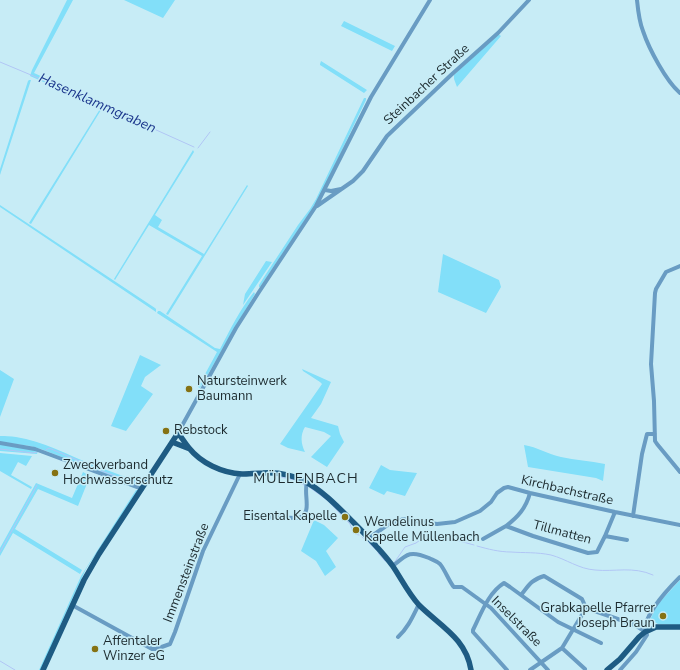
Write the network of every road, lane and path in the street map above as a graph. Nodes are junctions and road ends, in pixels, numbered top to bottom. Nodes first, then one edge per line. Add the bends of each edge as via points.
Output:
1 (430, 0) edge
2 (529, 0) edge
3 (637, 0) edge
4 (680, 93) edge
5 (343, 188) junction
6 (325, 190) junction
7 (316, 206) junction
8 (680, 266) edge
9 (178, 433) junction
10 (655, 434) junction
11 (172, 442) junction
12 (0, 443) edge
13 (190, 449) junction
14 (680, 472) edge
15 (240, 474) junction
16 (307, 485) junction
17 (142, 489) junction
18 (530, 493) junction
19 (615, 512) junction
20 (633, 516) junction
21 (255, 519) dead end
22 (680, 524) edge
23 (506, 526) junction
24 (605, 536) junction
25 (369, 538) junction
26 (483, 540) dead end
27 (627, 540) dead end
28 (393, 566) junction
29 (680, 577) edge
30 (521, 595) junction
31 (419, 604) junction
32 (72, 605) junction
33 (486, 605) junction
34 (586, 608) junction
35 (680, 627) edge
36 (573, 630) junction
37 (645, 632) junction
38 (398, 637) dead end
39 (601, 643) dead end
40 (562, 648) junction
41 (541, 662) junction
42 (585, 669) dead end
43 (43, 670) edge
44 (471, 670) edge
45 (507, 670) edge
46 (530, 670) edge
47 (548, 670) edge
48 (607, 670) edge
49 (620, 670) edge

1 - 6 street via 370,97
2 - 5 street, Steinbacher Straße via 387,136 363,171
3 - 4 street via 642,30 654,56
5 - 6 street
5 - 7 street, Steinbacher Straße
6 - 7 street
7 - 9 street via 236,328
8 - 10 street via 666,272 655,293 651,364
9 - 11 main road
9 - 13 main road
10 - 14 street via 657,444
10 - 20 street via 647,434
11 - 13 main road
11 - 17 main road
12 - 17 street via 35,448
13 - 15 main road via 216,468
15 - 16 main road via 272,473 297,478
15 - 32 street, Immensteinstraße via 203,551 170,644 152,649
16 - 21 street via 307,509 303,516
16 - 25 main road via 332,500
17 - 32 main road via 95,560
18 - 19 street, Kirchbachstraße
18 - 23 street, Tillmatten via 522,512
18 - 25 street, Kirchbachstraße via 504,488 480,511 454,522 437,524 403,519 386,526
19 - 20 street, Kirchbachstraße
19 - 24 street, Tillmatten
20 - 22 street, Kirchbachstraße
23 - 24 street, Tillmatten via 588,553 596,552
23 - 26 street, Tillmatten
24 - 27 street, Tillmatten
25 - 28 main road
28 - 31 main road
28 - 33 street, Inselstraße via 404,556 412,554 436,561 454,587 462,587
29 - 37 street via 650,613 644,627
30 - 33 street via 504,584 498,587
30 - 34 street via 536,578 544,576 582,599
30 - 36 street
31 - 38 street
31 - 44 main road via 458,640
32 - 43 main road
33 - 41 street, Inselstraße
33 - 45 street via 473,632
34 - 36 street
34 - 37 street via 635,625
35 - 37 main road via 656,627
36 - 39 street
36 - 40 street
37 - 48 main road
37 - 49 street via 647,634 636,652
40 - 41 street
40 - 42 street
41 - 46 street
41 - 47 street, Inselstraße

